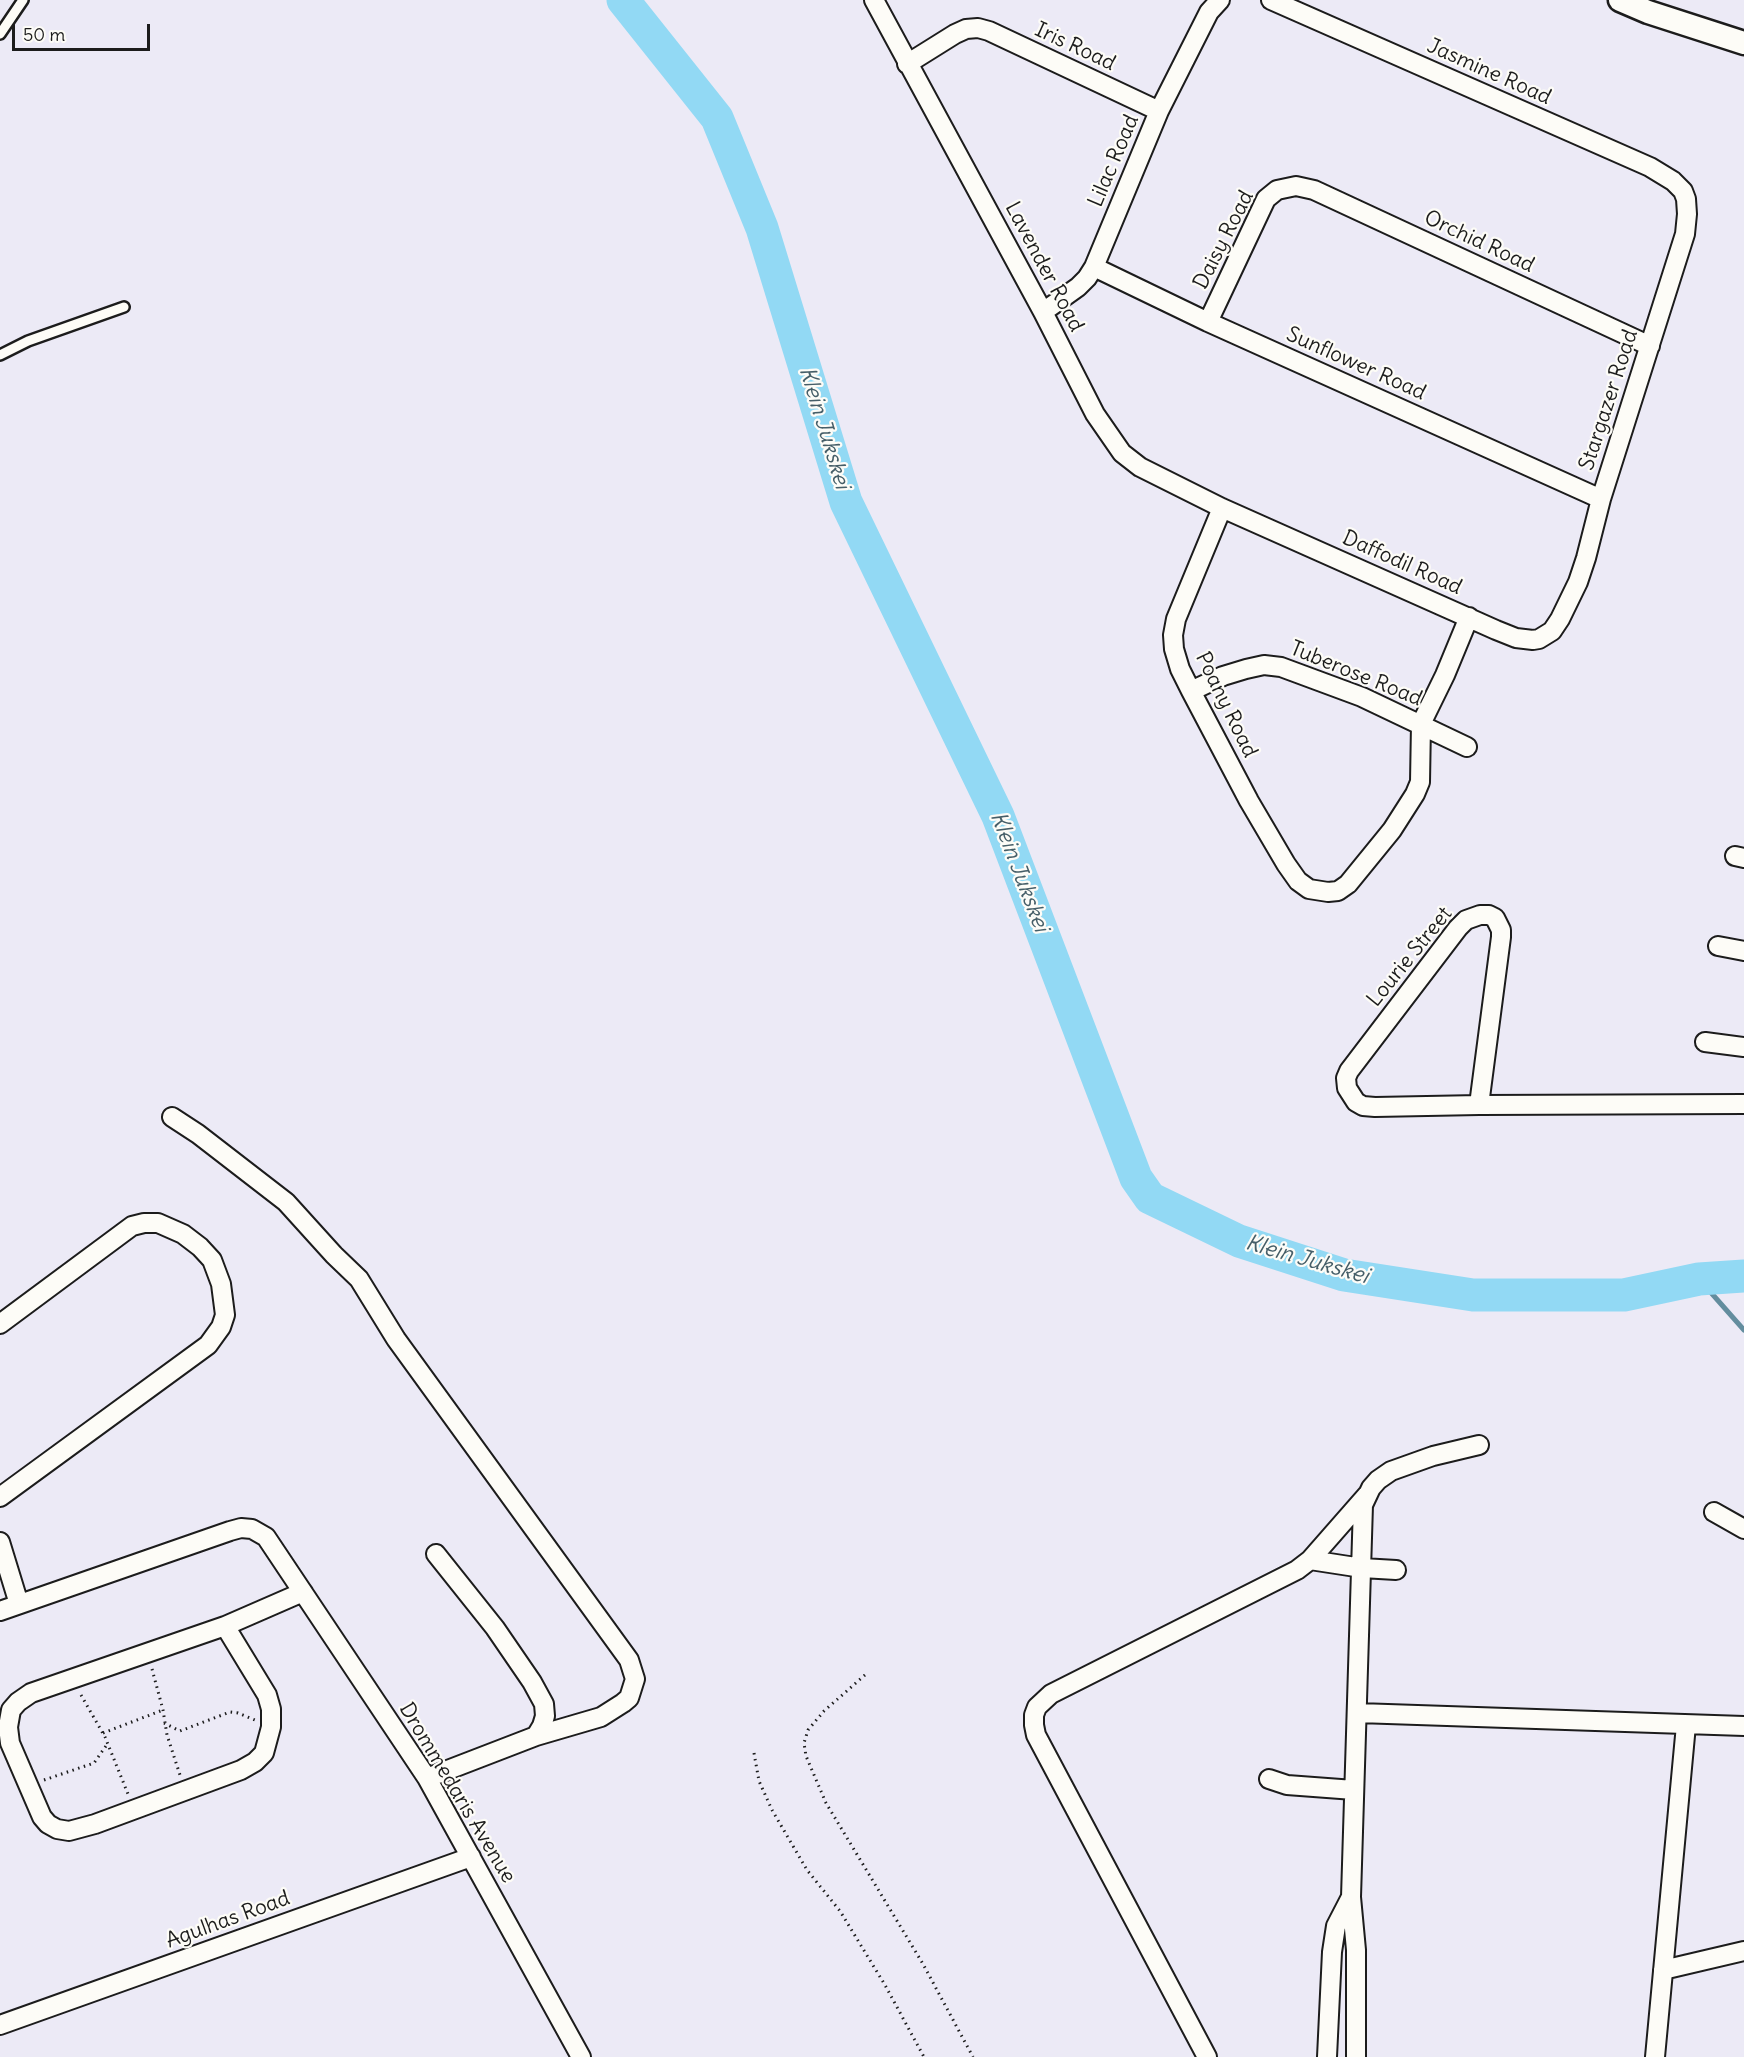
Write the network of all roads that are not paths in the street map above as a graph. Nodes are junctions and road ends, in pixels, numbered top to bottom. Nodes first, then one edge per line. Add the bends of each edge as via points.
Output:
1 (23, 0) edge
2 (874, 0) edge
3 (1271, 0) edge
4 (1620, 0) edge
5 (1213, 4) edge
6 (0, 34) edge
7 (1744, 43) edge
8 (908, 64) junction
9 (1159, 111) junction
10 (1288, 187) joint
11 (1683, 191) joint
12 (1094, 267) junction
13 (124, 307) dead end
14 (1043, 312) junction
15 (1208, 322) junction
16 (1650, 346) junction
17 (0, 355) edge
18 (1601, 499) junction
19 (1222, 508) junction
20 (1469, 617) junction
21 (1560, 619) joint
22 (1191, 691) junction
23 (1421, 724) junction
24 (1467, 747) dead end
25 (1718, 946) dead end
26 (1744, 951) edge
27 (1705, 1042) dead end
28 (1744, 1047) edge
29 (1744, 1104) edge
30 (1479, 1105) junction
31 (172, 1117) dead end
32 (0, 1324) edge
33 (1479, 1445) dead end
34 (1367, 1495) junction
35 (0, 1497) edge
36 (1714, 1512) dead end
37 (1744, 1530) edge
38 (0, 1542) edge
39 (436, 1554) dead end
40 (1310, 1560) junction
41 (1362, 1568) junction
42 (1396, 1570) dead end
43 (303, 1592) junction
44 (19, 1604) junction
45 (0, 1611) edge
46 (225, 1626) junction
47 (1358, 1713) junction
48 (1686, 1725) junction
49 (1744, 1726) edge
50 (536, 1736) junction
51 (427, 1778) junction
52 (1269, 1779) dead end
53 (1354, 1790) junction
54 (471, 1857) junction
55 (1351, 1897) junction
56 (1744, 1951) edge
57 (1663, 1970) junction
58 (0, 2025) edge
59 (576, 2055) edge
60 (1355, 2056) edge
61 (1207, 2057) edge
62 (1327, 2057) edge
63 (1336, 2057) edge
64 (1655, 2057) edge

1 - 6 lane
2 - 8 street, Lavender Road
3 - 11 street, Jasmine Road via 1662,173
4 - 7 street
5 - 9 street, Lilac Road
8 - 9 street, Iris Road via 955,34 978,28
8 - 14 street, Lavender Road
9 - 12 street, Lilac Road
10 - 15 street, Daisy Road via 1272,193 1261,207
10 - 16 street, Orchid Road via 1314,190
11 - 16 street, Stargazer Road via 1687,214 1684,234
12 - 14 street, Lilac Road via 1078,287
12 - 15 street, Sunflower Road
13 - 17 lane
14 - 19 street, Lavender Road via 1095,414 1122,453 1140,467
15 - 18 street, Sunflower Road
16 - 18 street, Stargazer Road
18 - 21 street, Stargazer Road via 1581,574
19 - 20 street, Daffodil Road
19 - 22 street, Poany Road via 1174,627 1174,649
20 - 21 street, Daffodil Road via 1516,638 1533,640 1552,631
20 - 23 street
22 - 23 street, Tuberose Road via 1223,676 1272,665 1362,697
22 - 23 street, Poany Road via 1286,864 1304,886 1316,891 1338,891 1348,884 1392,830 1415,794 1420,782
23 - 24 street, Tuberose Road
25 - 26 street
27 - 28 street
29 - 30 street, Lourie Street
30 - 30 street, Lourie Street via 1363,1106 1351,1096 1346,1078 1458,928 1466,920 1489,915 1499,924 1501,937
31 - 50 street via 286,1202 359,1279 396,1339 629,1660 635,1679 629,1698 623,1703 601,1717
32 - 35 street via 132,1226 144,1223 158,1223 183,1234 212,1260 221,1284 225,1315 208,1345
33 - 34 street via 1391,1470
34 - 40 street
34 - 41 street via 1363,1505
36 - 37 street
38 - 44 street
39 - 50 street via 495,1628 539,1693 545,1716
40 - 41 street
40 - 61 street via 1275,1582 1051,1694 1034,1715 1036,1735
41 - 42 street
41 - 47 street
43 - 44 street, Drommedaris Avenue via 266,1537 241,1528
43 - 46 street
43 - 51 street, Drommedaris Avenue
44 - 45 street, Drommedaris Avenue
46 - 46 street via 31,1693 18,1702 11,1710 10,1743 48,1824 69,1831 79,1829 241,1770 264,1753 271,1727 267,1695
47 - 48 street
47 - 53 street
48 - 49 street
48 - 57 street
50 - 51 street
51 - 54 street, Drommedaris Avenue
52 - 53 street via 1287,1785
53 - 55 street
54 - 58 street, Agulhas Road
54 - 59 street, Drommedaris Avenue
55 - 60 street via 1356,1950
55 - 62 street via 1334,1937
56 - 57 street
57 - 64 street
60 - 63 street

